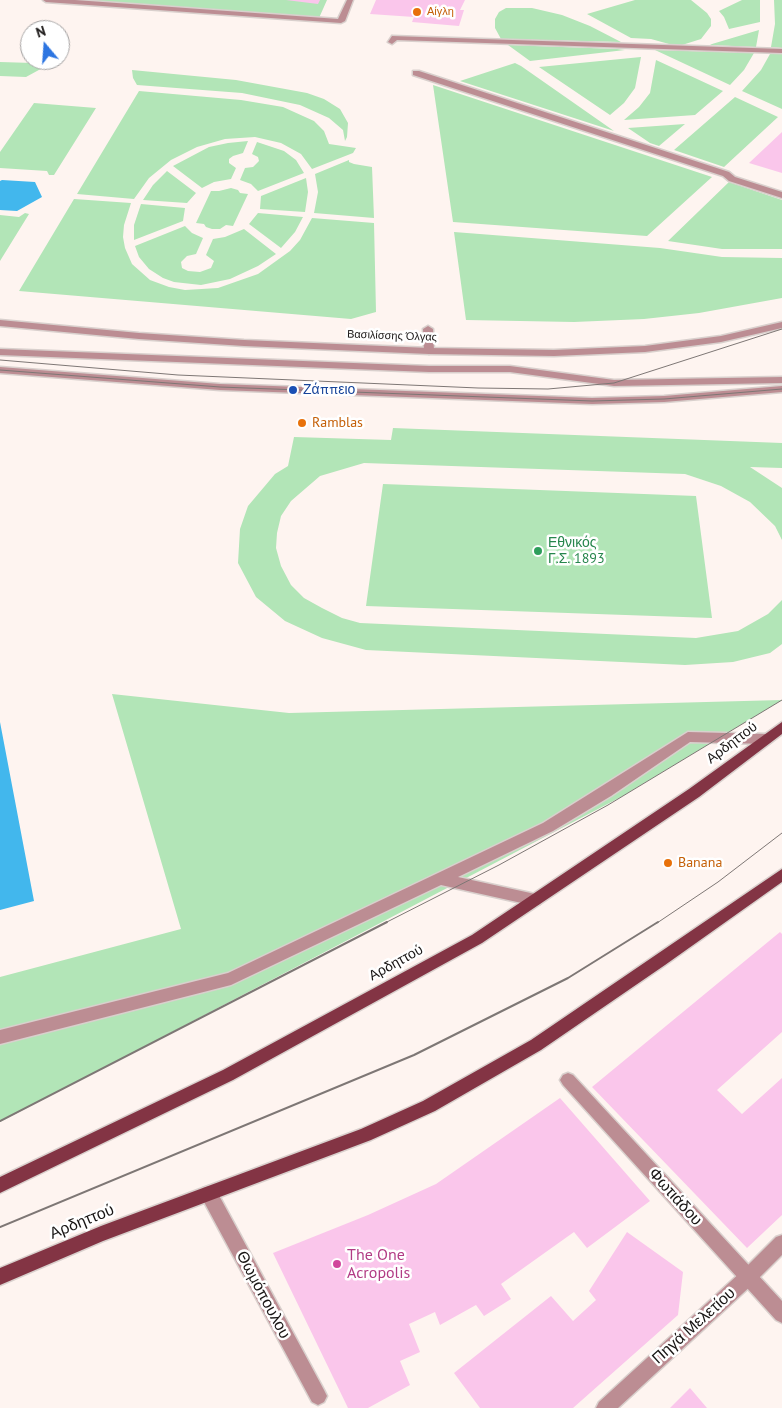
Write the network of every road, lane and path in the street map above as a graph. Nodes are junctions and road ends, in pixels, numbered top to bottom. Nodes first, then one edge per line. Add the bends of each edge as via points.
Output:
1 (46, 0) edge
2 (350, 0) edge
3 (392, 42) dead end
4 (782, 51) edge
5 (416, 73) dead end
6 (782, 195) edge
7 (0, 323) edge
8 (782, 325) edge
9 (428, 328) dead end
10 (429, 351) junction
11 (0, 352) edge
12 (0, 370) edge
13 (781, 386) edge
14 (782, 727) edge
15 (766, 739) junction
16 (782, 875) edge
17 (442, 879) junction
18 (534, 900) junction
19 (0, 1037) edge
20 (568, 1080) dead end
21 (0, 1185) edge
22 (209, 1194) junction
23 (782, 1243) edge
24 (0, 1277) edge
25 (748, 1277) junction
26 (782, 1314) edge
27 (318, 1396) dead end
28 (605, 1408) edge

1 - 2 street via 341,21
3 - 4 street via 395,38
5 - 6 street
7 - 10 street, Βασιλίσσης Όλγας via 139,336
8 - 10 street, Βασιλίσσης Όλγας via 645,349 554,353
9 - 10 street
11 - 13 street via 429,370 510,369 614,383
12 - 13 street via 211,387 535,400 646,400
14 - 15 main road, Αρδηττού
15 - 17 street via 688,737 548,827
15 - 18 main road, Αρδηττού via 694,793
16 - 22 main road, Αρδηττού via 536,1045 453,1093 365,1135
17 - 18 street
17 - 19 street via 231,979
18 - 21 main road, Αρδηττού via 477,939 228,1075
20 - 25 street, Φωτιάδου
22 - 24 main road, Αρδηττού via 101,1234
22 - 27 street, Θωμόπουλου
23 - 25 street, Πηγά Μελετίου
25 - 26 street, Φωτιάδου
25 - 28 street, Πηγά Μελετίου

